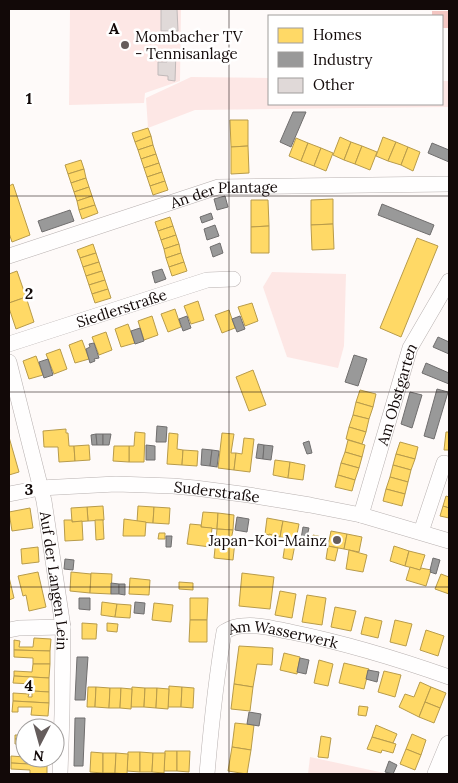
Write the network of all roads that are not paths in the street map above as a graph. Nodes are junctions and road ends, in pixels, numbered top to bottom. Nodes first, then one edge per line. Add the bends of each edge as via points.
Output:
1 (449, 184) edge
2 (9, 256) edge
3 (234, 279) dead end
4 (449, 281) edge
5 (9, 344) edge
6 (9, 362) edge
7 (449, 465) edge
8 (40, 488) junction
9 (9, 494) edge
10 (361, 515) junction
11 (421, 532) junction
12 (449, 541) edge
13 (63, 627) junction
14 (9, 630) edge
15 (449, 677) edge
16 (449, 745) edge
17 (60, 774) edge
18 (207, 774) edge
19 (437, 774) edge

1 - 2 street, An der Plantage via 218,187
3 - 5 street, Siedlerstraße via 207,280
4 - 10 street, Am Obstgarten via 410,348
6 - 8 street, Auf der Langen Lein
7 - 11 street via 444,463
8 - 9 street, Suderstraße
8 - 10 street, Suderstraße via 116,484 173,486 256,496
8 - 13 street, Auf der Langen Lein
10 - 11 street, Suderstraße
11 - 12 street, Suderstraße
13 - 14 street
13 - 17 street, Auf der Langen Lein
15 - 18 street, Am Wasserwerk via 399,659 305,635 267,628 230,628 224,632 220,657
16 - 19 street

